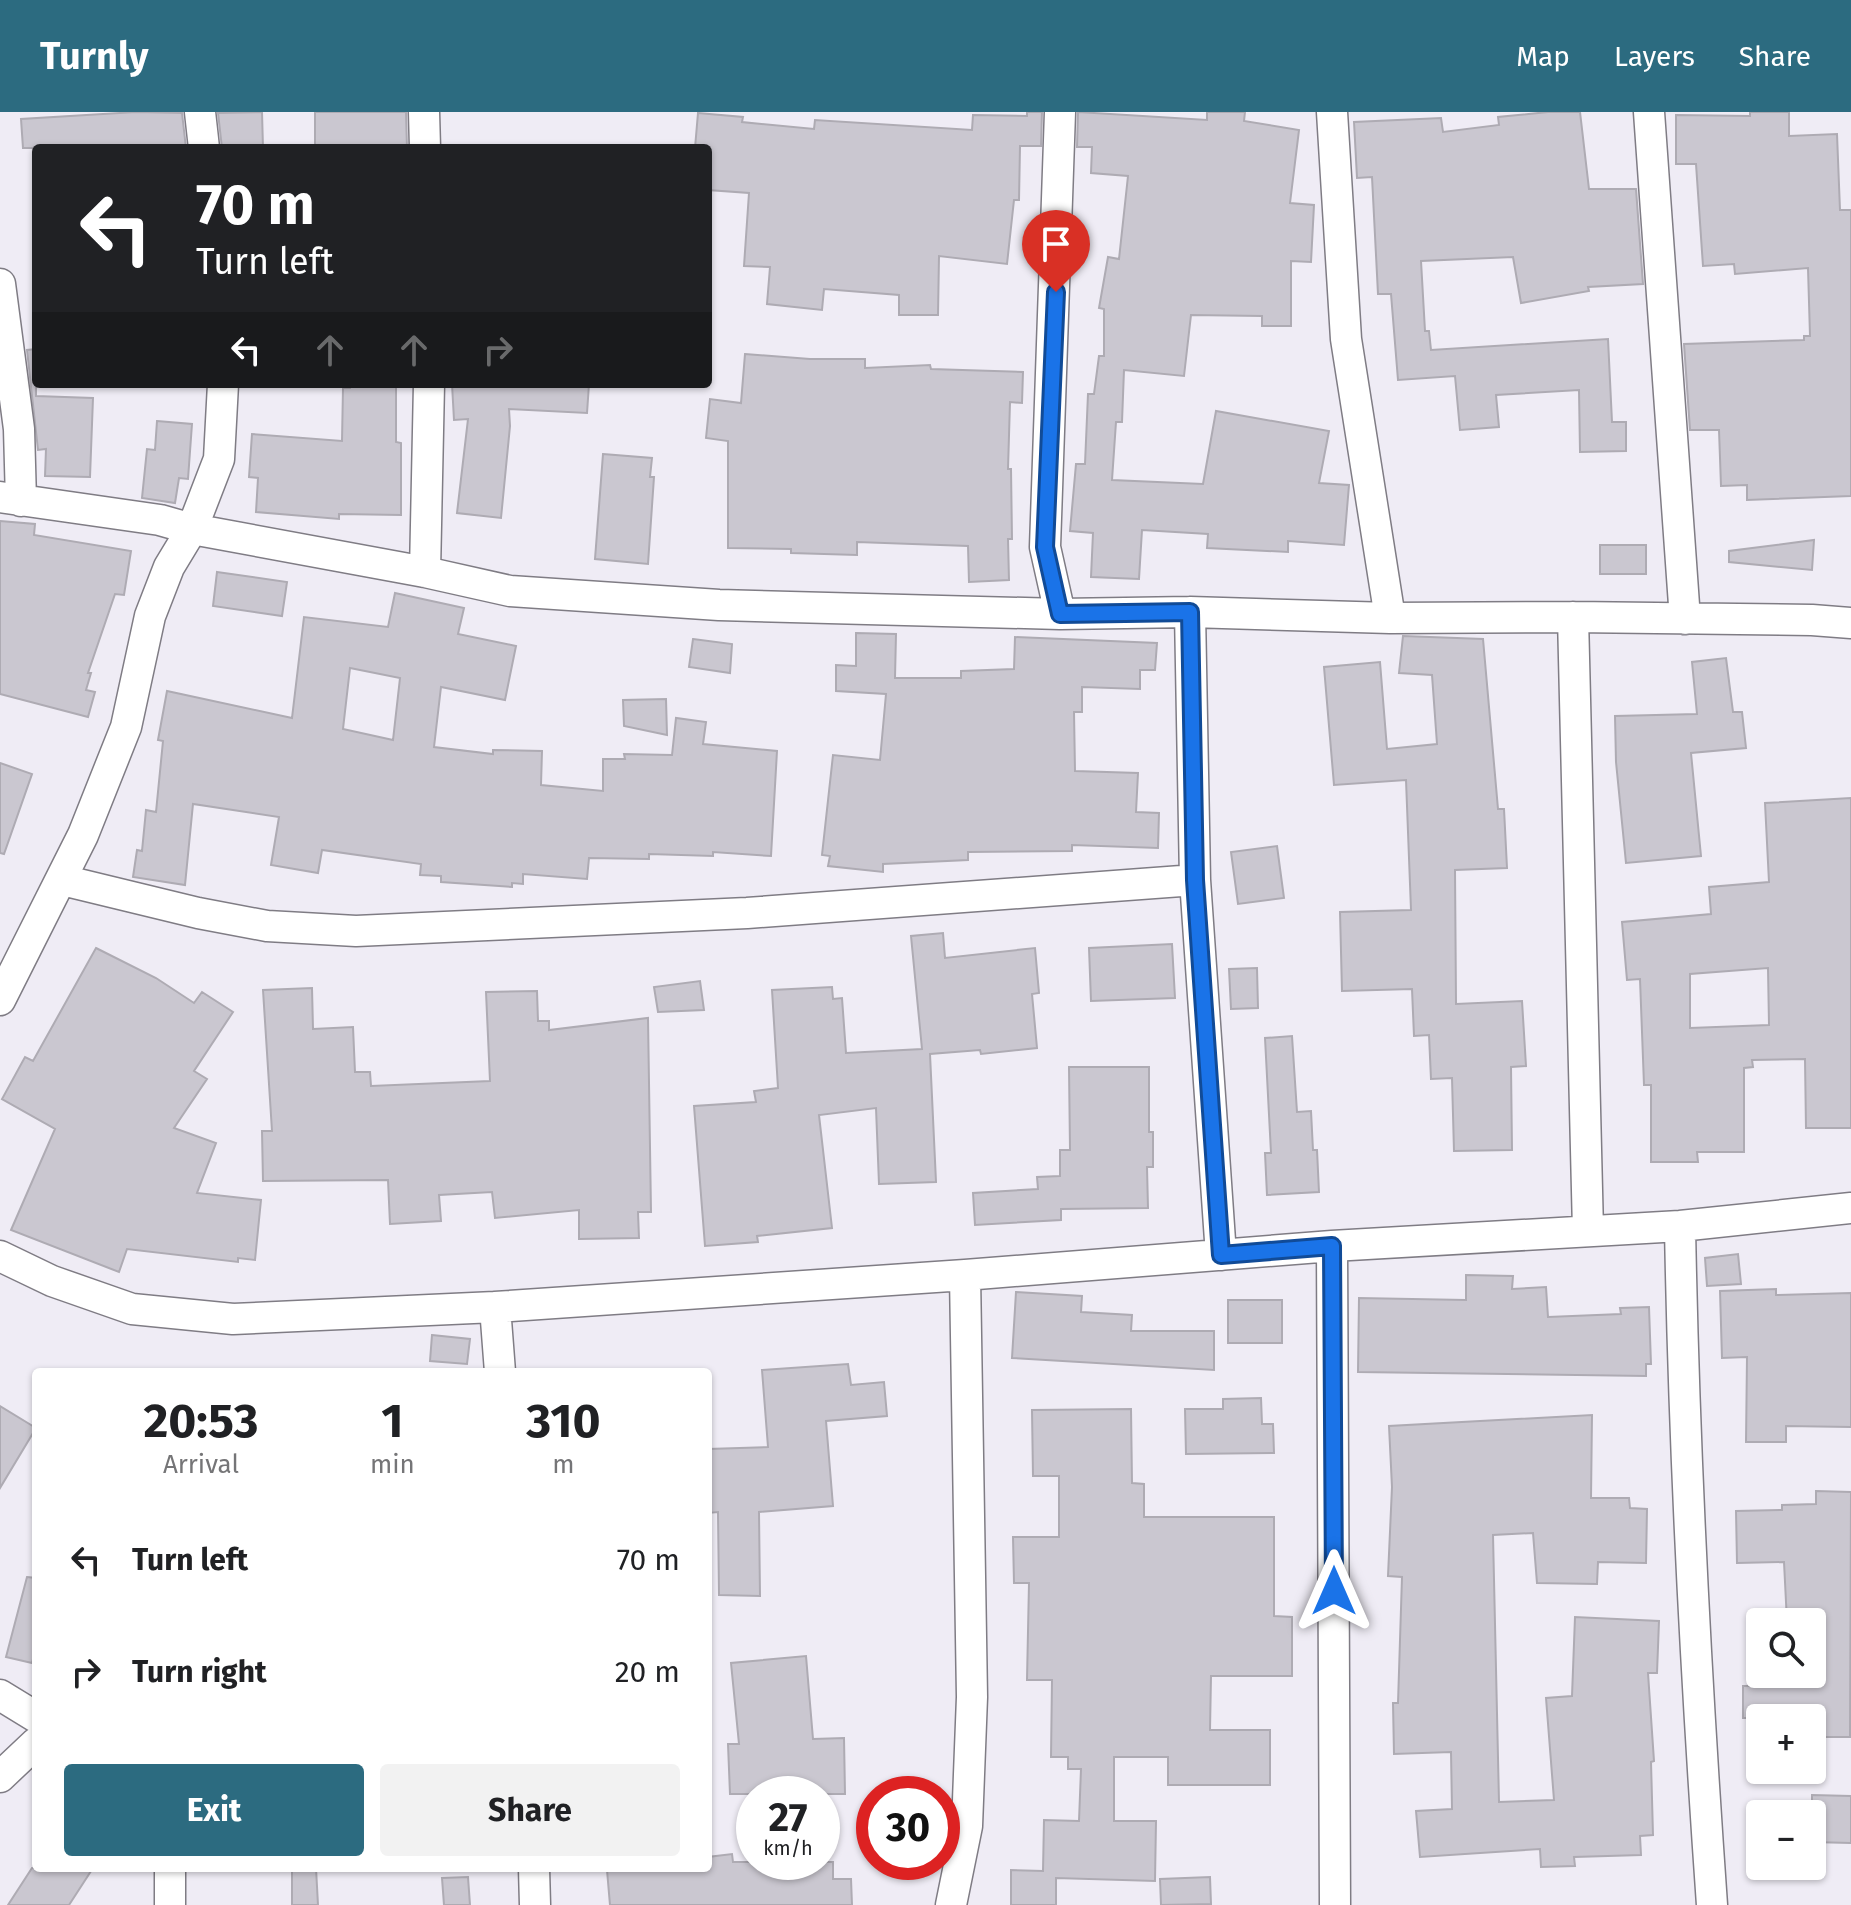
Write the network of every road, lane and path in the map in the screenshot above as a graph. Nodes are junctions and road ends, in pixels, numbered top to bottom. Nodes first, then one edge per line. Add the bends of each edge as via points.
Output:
1 (200, 112) edge
2 (424, 112) edge
3 (1060, 112) edge
4 (1332, 112) edge
5 (1649, 112) edge
6 (204, 144) edge
7 (425, 144) edge
8 (0, 284) edge
9 (4, 337) edge
10 (223, 388) edge
11 (429, 388) edge
12 (10, 499) edge
13 (192, 529) junction
14 (425, 572) junction
15 (1190, 612) junction
16 (1060, 614) junction
17 (1573, 617) junction
18 (1390, 618) junction
19 (1685, 619) junction
20 (1851, 623) edge
21 (62, 880) junction
22 (1195, 880) junction
23 (0, 1000) edge
24 (1851, 1208) edge
25 (1680, 1226) junction
26 (1588, 1231) junction
27 (1332, 1246) junction
28 (1221, 1255) junction
29 (0, 1256) edge
30 (965, 1275) junction
31 (495, 1307) junction
32 (500, 1368) edge
33 (0, 1695) edge
34 (32, 1715) edge
35 (32, 1747) edge
36 (0, 1777) edge
37 (170, 1872) edge
38 (534, 1872) edge
39 (170, 1905) edge
40 (535, 1905) edge
41 (951, 1905) edge
42 (1335, 1905) edge
43 (1712, 1905) edge

1 - 6 street
2 - 7 street
3 - 16 street via 1045,547
4 - 18 street via 1346,339
5 - 19 street
8 - 9 street
9 - 12 street via 19,429
10 - 13 street via 219,459
11 - 14 street
12 - 13 street
13 - 14 street
13 - 21 street via 169,567 150,616 126,727
14 - 16 street via 510,591 719,605
15 - 16 street
15 - 18 street
15 - 22 street
17 - 18 street
17 - 19 street
17 - 26 street
19 - 20 street
21 - 22 street via 267,926 356,931 747,913
21 - 23 street
22 - 28 street
24 - 25 street
25 - 26 street
25 - 43 street via 1682,1362
26 - 27 street
27 - 28 street
27 - 42 street
28 - 30 street
29 - 31 street via 132,1309 233,1319
30 - 31 street
30 - 41 street via 972,1697 967,1826
31 - 32 street
33 - 34 street
35 - 36 street
37 - 39 street
38 - 40 street

